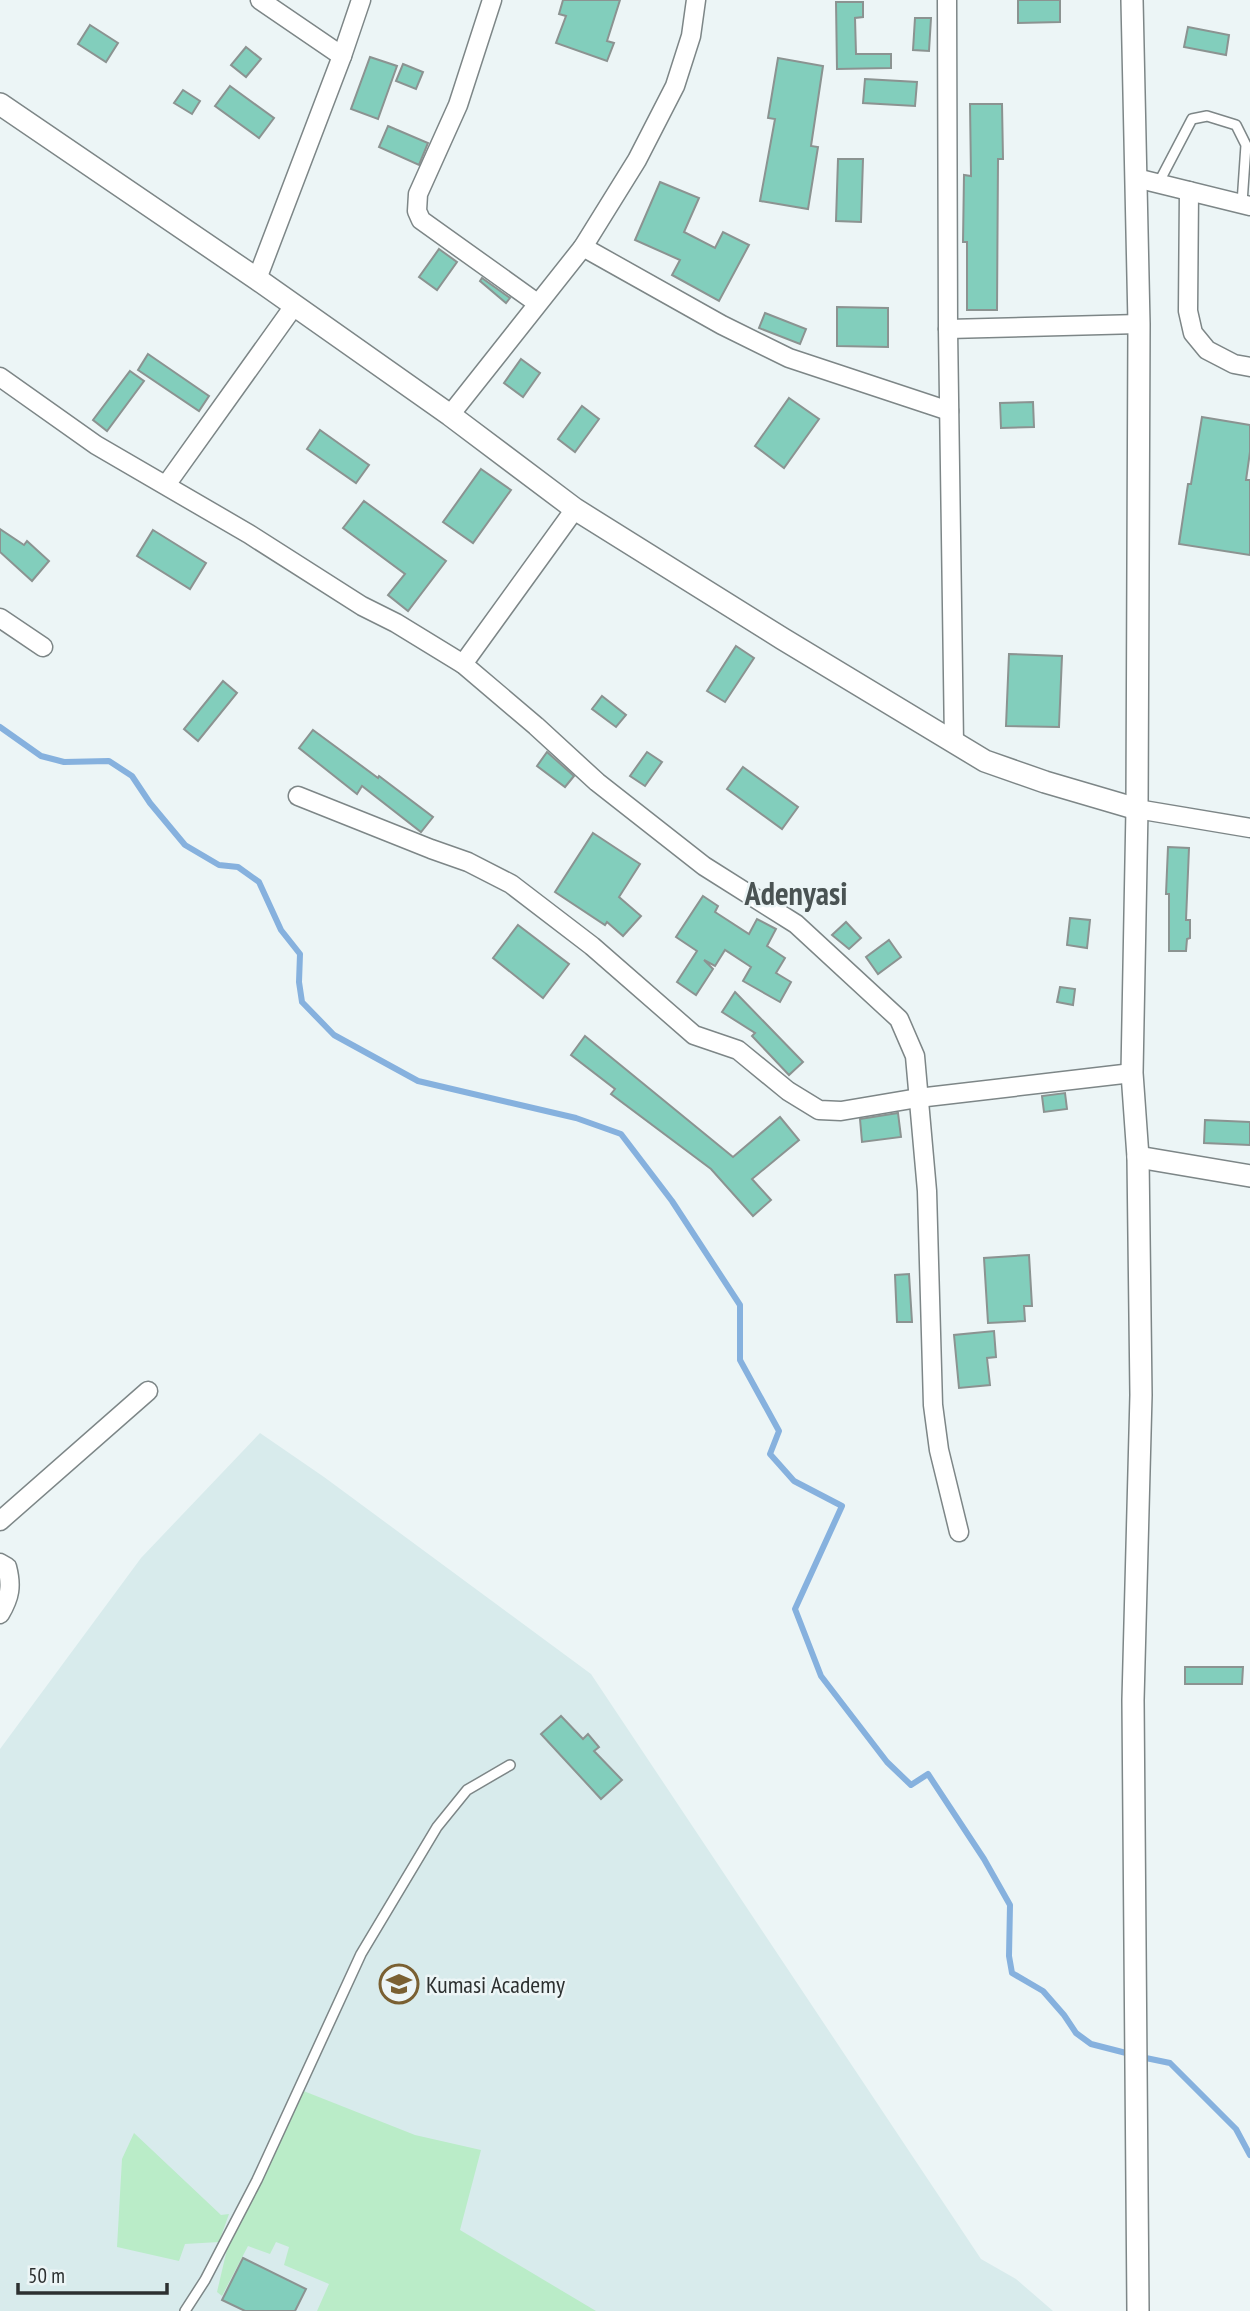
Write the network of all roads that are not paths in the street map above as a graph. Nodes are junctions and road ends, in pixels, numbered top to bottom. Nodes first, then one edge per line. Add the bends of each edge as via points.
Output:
1 (260, 0) edge
2 (361, 0) edge
3 (492, 0) edge
4 (696, 0) edge
5 (947, 0) edge
6 (1132, 0) edge
7 (342, 57) junction
8 (0, 104) edge
9 (1136, 178) junction
10 (1158, 184) junction
11 (1188, 191) junction
12 (1246, 204) edge
13 (583, 247) junction
14 (257, 279) junction
15 (537, 303) junction
16 (294, 306) junction
17 (1139, 324) junction
18 (948, 329) junction
19 (1250, 367) edge
20 (0, 377) edge
21 (949, 411) junction
22 (450, 415) junction
23 (166, 485) junction
24 (575, 509) junction
25 (0, 618) edge
26 (43, 647) dead end
27 (463, 664) junction
28 (954, 744) junction
29 (298, 796) dead end
30 (1137, 808) junction
31 (1250, 828) edge
32 (1132, 1073) junction
33 (918, 1098) junction
34 (1138, 1157) junction
35 (1250, 1177) edge
36 (148, 1391) dead end
37 (0, 1521) edge
38 (959, 1532) dead end
39 (0, 1563) edge
40 (0, 1614) edge
41 (510, 1765) dead end
42 (185, 2311) edge
43 (1138, 2311) edge

1 - 7 street
2 - 7 street
3 - 15 street via 458,105 418,194 417,211 421,220
4 - 13 street via 691,36 675,86 637,160
5 - 18 street
6 - 9 street
7 - 14 street
8 - 14 street
9 - 10 street
9 - 17 street
10 - 11 street
10 - 12 lane via 1192,119 1207,116 1236,125 1246,145
11 - 12 street
11 - 19 street via 1188,311 1193,333 1207,350
13 - 15 street
13 - 21 street via 789,358
14 - 16 street
15 - 22 street
16 - 22 street
16 - 23 street
17 - 18 street
17 - 30 street
18 - 21 street
20 - 23 street via 96,445
21 - 28 street
22 - 24 street
23 - 27 street
24 - 27 street
24 - 28 street
25 - 26 street
27 - 33 street via 597,782 704,866 796,924 899,1019 915,1056
28 - 30 street via 985,761 1045,782
29 - 33 street via 468,862 511,884 592,946 694,1035 738,1051 819,1110 841,1111
30 - 31 street
30 - 32 street
32 - 33 street
32 - 34 street
33 - 38 street via 927,1191 933,1405
34 - 35 street
34 - 43 street via 1141,1395 1133,1700
36 - 37 street
39 - 40 street via 7,1567 11,1583
41 - 42 lane via 467,1790 437,1828 360,1954 257,2180

